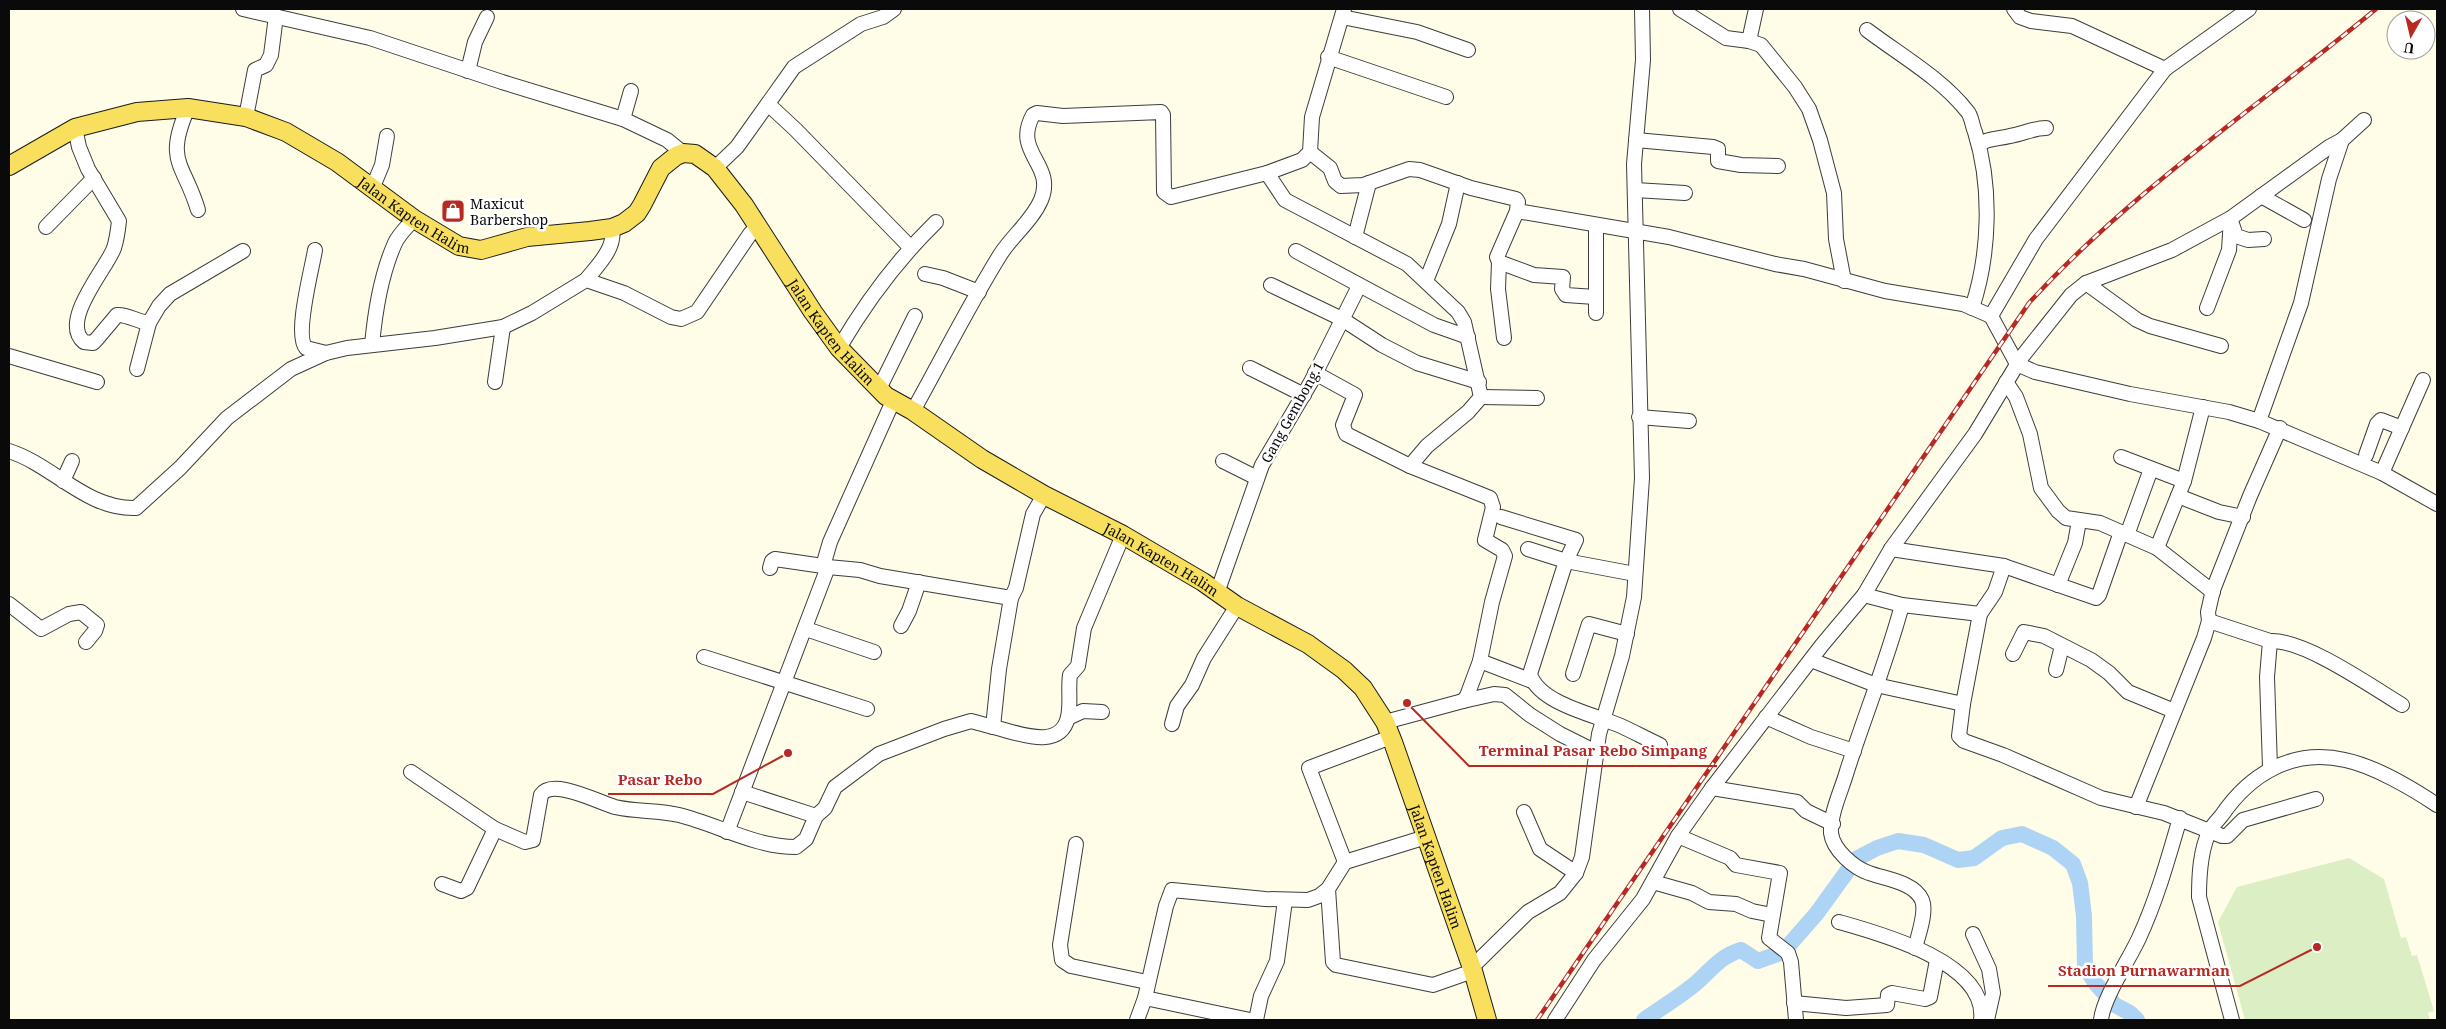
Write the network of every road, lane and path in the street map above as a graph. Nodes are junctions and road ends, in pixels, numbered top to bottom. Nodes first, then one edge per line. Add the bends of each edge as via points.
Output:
1 (243, 9) edge
2 (894, 9) edge
3 (1642, 9) edge
4 (1680, 9) edge
5 (1756, 9) edge
6 (2014, 9) edge
7 (2248, 9) edge
8 (1343, 13) edge
9 (276, 16) junction
10 (487, 17) dead end
11 (1867, 30) dead end
12 (1749, 40) junction
13 (1468, 50) dead end
14 (1328, 57) junction
15 (2165, 69) junction
16 (468, 71) junction
17 (632, 91) dead end
18 (1446, 97) dead end
19 (768, 104) junction
20 (188, 108) junction
21 (246, 116) junction
22 (623, 118) junction
23 (2364, 120) dead end
24 (75, 128) junction
25 (2046, 128) dead end
26 (387, 136) dead end
27 (1636, 140) junction
28 (2342, 140) junction
29 (1979, 144) junction
30 (1310, 152) junction
31 (683, 153) junction
32 (9, 166) edge
33 (1778, 166) dead end
34 (715, 168) junction
35 (1267, 173) junction
36 (94, 178) junction
37 (1369, 183) junction
38 (1458, 183) junction
39 (372, 189) junction
40 (1635, 190) junction
41 (1685, 193) dead end
42 (2262, 196) junction
43 (198, 210) dead end
44 (1517, 212) junction
45 (414, 219) junction
46 (2304, 220) dead end
47 (2232, 221) junction
48 (936, 222) dead end
49 (1596, 225) junction
50 (758, 226) junction
51 (46, 227) dead end
52 (612, 228) junction
53 (1634, 230) junction
54 (1356, 237) junction
55 (2264, 239) dead end
56 (910, 247) junction
57 (315, 250) dead end
58 (243, 251) dead end
59 (1296, 251) dead end
60 (1499, 262) junction
61 (925, 274) dead end
62 (586, 280) junction
63 (1426, 281) junction
64 (1844, 281) junction
65 (2086, 283) junction
66 (1271, 285) dead end
67 (1359, 286) junction
68 (979, 292) junction
69 (1595, 297) junction
70 (1972, 308) junction
71 (2207, 308) dead end
72 (1596, 313) dead end
73 (915, 316) dead end
74 (1991, 316) junction
75 (1342, 319) junction
76 (149, 324) junction
77 (503, 327) junction
78 (1468, 337) junction
79 (1504, 338) dead end
80 (372, 345) junction
81 (2221, 346) dead end
82 (839, 348) junction
83 (326, 353) junction
84 (9, 356) edge
85 (2017, 364) junction
86 (1250, 368) dead end
87 (137, 369) dead end
88 (1316, 373) junction
89 (2422, 380) dead end
90 (97, 382) dead end
91 (495, 382) dead end
92 (1479, 382) junction
93 (2006, 382) junction
94 (879, 388) junction
95 (1304, 395) junction
96 (1481, 396) junction
97 (1537, 398) dead end
98 (893, 401) junction
99 (2203, 407) junction
100 (913, 411) junction
101 (1639, 417) junction
102 (1689, 421) dead end
103 (2259, 421) junction
104 (2280, 428) junction
105 (2402, 428) junction
106 (9, 451) edge
107 (2366, 455) dead end
108 (2121, 458) dead end
109 (72, 461) dead end
110 (1223, 461) dead end
111 (1410, 466) junction
112 (2151, 469) junction
113 (2382, 473) junction
114 (1258, 478) junction
115 (63, 481) junction
116 (2184, 481) junction
117 (1044, 495) junction
118 (2178, 496) junction
119 (2437, 504) edge
120 (1501, 517) dead end
121 (2243, 517) junction
122 (2079, 521) junction
123 (2124, 533) junction
124 (1123, 535) junction
125 (2157, 548) junction
126 (1528, 549) dead end
127 (1891, 550) junction
128 (1566, 561) junction
129 (825, 566) junction
130 (2004, 566) junction
131 (770, 568) dead end
132 (1635, 574) junction
133 (919, 582) junction
134 (2058, 585) junction
135 (2213, 592) junction
136 (1217, 593) junction
137 (1864, 595) junction
138 (1011, 598) junction
139 (9, 604) edge
140 (1902, 605) junction
141 (1237, 606) junction
142 (1980, 614) junction
143 (2209, 621) junction
144 (901, 626) dead end
145 (806, 628) junction
146 (1627, 634) junction
147 (2270, 641) junction
148 (86, 642) dead end
149 (2062, 646) junction
150 (874, 652) dead end
151 (2013, 654) dead end
152 (704, 657) dead end
153 (1811, 660) junction
154 (1480, 661) junction
155 (2056, 670) dead end
156 (1573, 674) dead end
157 (1532, 681) junction
158 (784, 682) junction
159 (1876, 685) junction
160 (1463, 701) junction
161 (1963, 704) junction
162 (2402, 705) dead end
163 (867, 709) dead end
164 (2174, 711) junction
165 (1102, 712) dead end
166 (1766, 717) junction
167 (1068, 718) junction
168 (1602, 719) junction
169 (1172, 724) dead end
170 (993, 727) junction
171 (1388, 730) junction
172 (1660, 745) dead end
173 (1854, 750) junction
174 (1596, 752) junction
175 (2270, 768) junction
176 (411, 772) dead end
177 (1712, 788) junction
178 (742, 792) junction
179 (2316, 799) dead end
180 (2437, 805) edge
181 (2136, 807) junction
182 (1524, 812) dead end
183 (816, 816) junction
184 (2180, 818) junction
185 (1833, 824) junction
186 (495, 829) junction
187 (2210, 830) junction
188 (727, 832) junction
189 (1678, 836) junction
190 (1426, 837) junction
191 (1076, 844) dead end
192 (1345, 862) junction
193 (1576, 873) junction
194 (1653, 882) junction
195 (442, 884) dead end
196 (1328, 889) junction
197 (1285, 900) junction
198 (1772, 915) junction
199 (1839, 922) dead end
200 (1973, 934) dead end
201 (1915, 948) junction
202 (1937, 960) junction
203 (1472, 969) junction
204 (1147, 982) junction
205 (1145, 998) junction
206 (1794, 1003) junction
207 (1231, 1018) edge
208 (1137, 1020) edge
209 (1250, 1020) edge
210 (1256, 1020) edge
211 (1487, 1020) edge
212 (1555, 1020) edge
213 (1796, 1020) edge
214 (1981, 1020) edge
215 (1987, 1020) edge
216 (2101, 1020) edge
217 (2232, 1020) edge

1 - 9 street
2 - 19 street via 883,18 861,24 794,67
3 - 27 street via 1644,60
4 - 12 street via 1719,34
5 - 12 street
6 - 15 street via 2030,21 2072,26
7 - 15 street
8 - 13 street via 1417,32
8 - 14 street
9 - 16 street via 370,38
9 - 21 street via 271,54 266,65 255,70
10 - 16 street via 475,42
11 - 29 street via 1929,75 1969,112
12 - 64 street via 1766,50 1808,109 1834,194 1836,239
14 - 18 street
14 - 30 street via 1312,117
15 - 74 street via 2036,239
16 - 22 street
17 - 22 street
19 - 34 street via 737,147
19 - 56 street
20 - 21 main road, Jalan Kapten Halim
20 - 24 main road, Jalan Kapten Halim via 137,112
20 - 43 street via 180,126 176,151
21 - 39 main road, Jalan Kapten Halim via 286,132 336,162
22 - 31 street via 667,140
23 - 28 street
24 - 32 main road, Jalan Kapten Halim
24 - 36 street via 79,147
25 - 29 street via 2034,128
26 - 39 street via 382,165
27 - 33 street via 1713,147 1718,148 1718,161
27 - 40 street
28 - 42 street
28 - 103 street via 2329,179 2301,303
29 - 70 street via 1987,211 1984,257
30 - 35 street via 1302,160
30 - 37 street via 1330,168 1338,184
31 - 34 main road, Jalan Kapten Halim via 695,154
31 - 52 main road, Jalan Kapten Halim via 661,168 637,213
34 - 50 main road, Jalan Kapten Halim
35 - 54 street via 1285,200
35 - 68 street via 1171,197 1164,192 1164,115 1161,112 1063,116 1037,113 1030,121 1026,137 1029,151 1045,181 1042,199 1007,244
36 - 51 street
36 - 76 street via 116,212 118,226 114,250 81,308 79,335 84,342 93,343 117,315
37 - 38 street via 1409,168
37 - 54 street
38 - 44 street via 1516,199
38 - 63 street via 1449,224
39 - 45 main road, Jalan Kapten Halim
40 - 41 street
40 - 53 street
42 - 46 street
42 - 47 street
44 - 49 street
44 - 60 street via 1498,257
45 - 52 main road, Jalan Kapten Halim via 458,246 481,250 527,236
45 - 80 street via 396,242 390,257 375,316
47 - 55 street via 2236,236 2248,240
47 - 65 street via 2172,250
47 - 71 street via 2229,250
48 - 56 street
49 - 53 street
49 - 69 street
50 - 62 street via 691,317 671,317 624,293
50 - 82 main road, Jalan Kapten Halim
52 - 62 street via 612,242
53 - 64 street
53 - 101 street via 1641,367
54 - 63 street via 1406,264
56 - 82 street via 863,307
57 - 83 street via 302,339 306,348
58 - 76 street via 170,294
59 - 67 street
60 - 69 street via 1534,275 1563,277 1562,289 1566,295
60 - 79 street via 1498,289
61 - 68 street
62 - 77 street
63 - 78 street via 1458,312
64 - 70 street
65 - 81 street via 2137,320
65 - 85 street via 2071,295
66 - 75 street
67 - 75 street, Gang Gembong.1
67 - 78 street via 1434,325
68 - 100 street
69 - 72 street
70 - 74 street
73 - 94 street
74 - 85 street
75 - 88 street, Gang Gembong.1
75 - 92 street via 1417,363
76 - 87 street
77 - 80 street
77 - 91 street
78 - 92 street
80 - 83 street
82 - 94 main road, Jalan Kapten Halim
83 - 115 street via 290,369 259,391 136,508 121,509 82,493
84 - 90 street
85 - 93 street
85 - 99 street via 2035,372 2130,394
86 - 95 street
88 - 95 street, Gang Gembong.1
88 - 111 street via 1355,395 1343,425 1346,434
89 - 105 street
92 - 96 street
93 - 122 street via 2016,397 2030,434 2044,494 2066,518
93 - 127 street via 1970,441
94 - 98 main road, Jalan Kapten Halim
95 - 114 street, Gang Gembong.1 via 1262,465
96 - 97 street
96 - 111 street
98 - 100 main road, Jalan Kapten Halim
98 - 129 street via 830,542
99 - 103 street
99 - 116 street
100 - 117 main road, Jalan Kapten Halim via 982,459
101 - 102 street
101 - 132 street via 1642,478
103 - 104 street
104 - 113 street
104 - 121 street
105 - 107 street via 2381,420
105 - 113 street
106 - 115 street
108 - 112 street
109 - 115 street
110 - 114 street
111 - 154 street via 1493,501 1486,540 1502,550 1504,561
112 - 116 street
112 - 123 street
113 - 119 street
114 - 136 street, Gang Gembong.1
116 - 118 street
117 - 124 main road, Jalan Kapten Halim
117 - 138 street via 1033,514
118 - 121 street
118 - 125 street
120 - 128 street via 1576,540
121 - 135 street
122 - 123 street via 2092,521
122 - 134 street via 2075,543
123 - 125 street
123 - 134 street via 2099,595 2092,597
124 - 136 main road, Jalan Kapten Halim
124 - 167 street via 1084,628 1078,666 1070,675
125 - 135 street
126 - 128 street
127 - 130 street
127 - 137 street
128 - 132 street
128 - 157 street via 1530,674
129 - 131 street via 775,559
129 - 133 street
129 - 145 street
130 - 134 street
130 - 142 street via 1995,592
132 - 146 street
133 - 138 street
133 - 144 street
135 - 143 street
136 - 141 main road, Jalan Kapten Halim
137 - 140 street
137 - 153 street
138 - 170 street
139 - 148 street via 42,630 69,614 81,612 97,624
140 - 142 street
140 - 159 street via 1887,649 1885,666
141 - 169 street via 1177,706
141 - 171 main road, Jalan Kapten Halim via 1308,644 1344,670 1373,701
142 - 161 street
143 - 147 street
143 - 164 street
145 - 150 street
145 - 158 street
146 - 156 street via 1589,624
146 - 168 street
147 - 162 street via 2280,640 2306,650
147 - 175 street via 2267,677
149 - 151 street via 2044,636 2024,632
149 - 155 street
149 - 164 street via 2091,660 2128,692
152 - 158 street
153 - 159 street
153 - 166 street
154 - 157 street
154 - 160 street
157 - 168 street via 1568,707
158 - 163 street
158 - 178 street
159 - 161 street
159 - 173 street
160 - 171 street
160 - 174 street via 1494,694 1505,695 1560,734
161 - 181 street via 1959,736 1964,742 2003,755 2101,798
164 - 181 street
165 - 167 street via 1082,711
166 - 173 street
166 - 177 street
167 - 170 street via 1056,735 1046,738
168 - 172 street
168 - 174 street
170 - 183 street via 971,721 879,754 835,787 825,808
171 - 190 main road, Jalan Kapten Halim
171 - 192 street via 1309,768
173 - 185 street
174 - 193 street via 1582,857
175 - 180 street via 2306,759 2346,760 2381,774
175 - 187 street via 2239,793
176 - 186 street
177 - 185 street via 1797,802 1806,812
177 - 189 street
178 - 183 street
178 - 188 street
179 - 187 street via 2243,820 2227,836
181 - 184 street
182 - 193 street via 1540,849
183 - 188 street via 806,839 796,847
184 - 187 street
184 - 216 street via 2161,887 2131,956 2104,1005
185 - 201 street via 1831,834 1835,844 1851,862 1868,873 1906,886 1921,897 1922,916
186 - 188 street via 530,842 534,838 541,795 544,791 557,789 579,793 615,807 678,815
186 - 195 street via 467,888 461,891
187 - 217 street via 2199,868 2199,897
189 - 194 street
189 - 198 street via 1730,858 1736,865 1780,873
190 - 192 street
190 - 203 main road, Jalan Kapten Halim
191 - 204 street via 1060,945 1062,960 1071,966
192 - 196 street
193 - 203 street via 1560,893 1528,912
194 - 198 street via 1692,893 1709,902 1736,904
194 - 212 street via 1636,909 1594,960
196 - 197 street via 1308,900
196 - 203 street via 1333,962 1336,965 1433,985
197 - 204 street via 1172,890
197 - 210 street via 1277,961 1261,996
198 - 206 street via 1769,938 1791,962
199 - 201 street
200 - 215 street via 1989,969 1993,993
201 - 202 street
202 - 206 street via 1930,997 1925,999 1892,993 1888,994 1887,1005 1846,1008
202 - 214 street via 1961,974 1972,987 1980,998
203 - 211 main road, Jalan Kapten Halim
204 - 205 street
205 - 207 street
205 - 208 street
206 - 213 street
207 - 209 street

